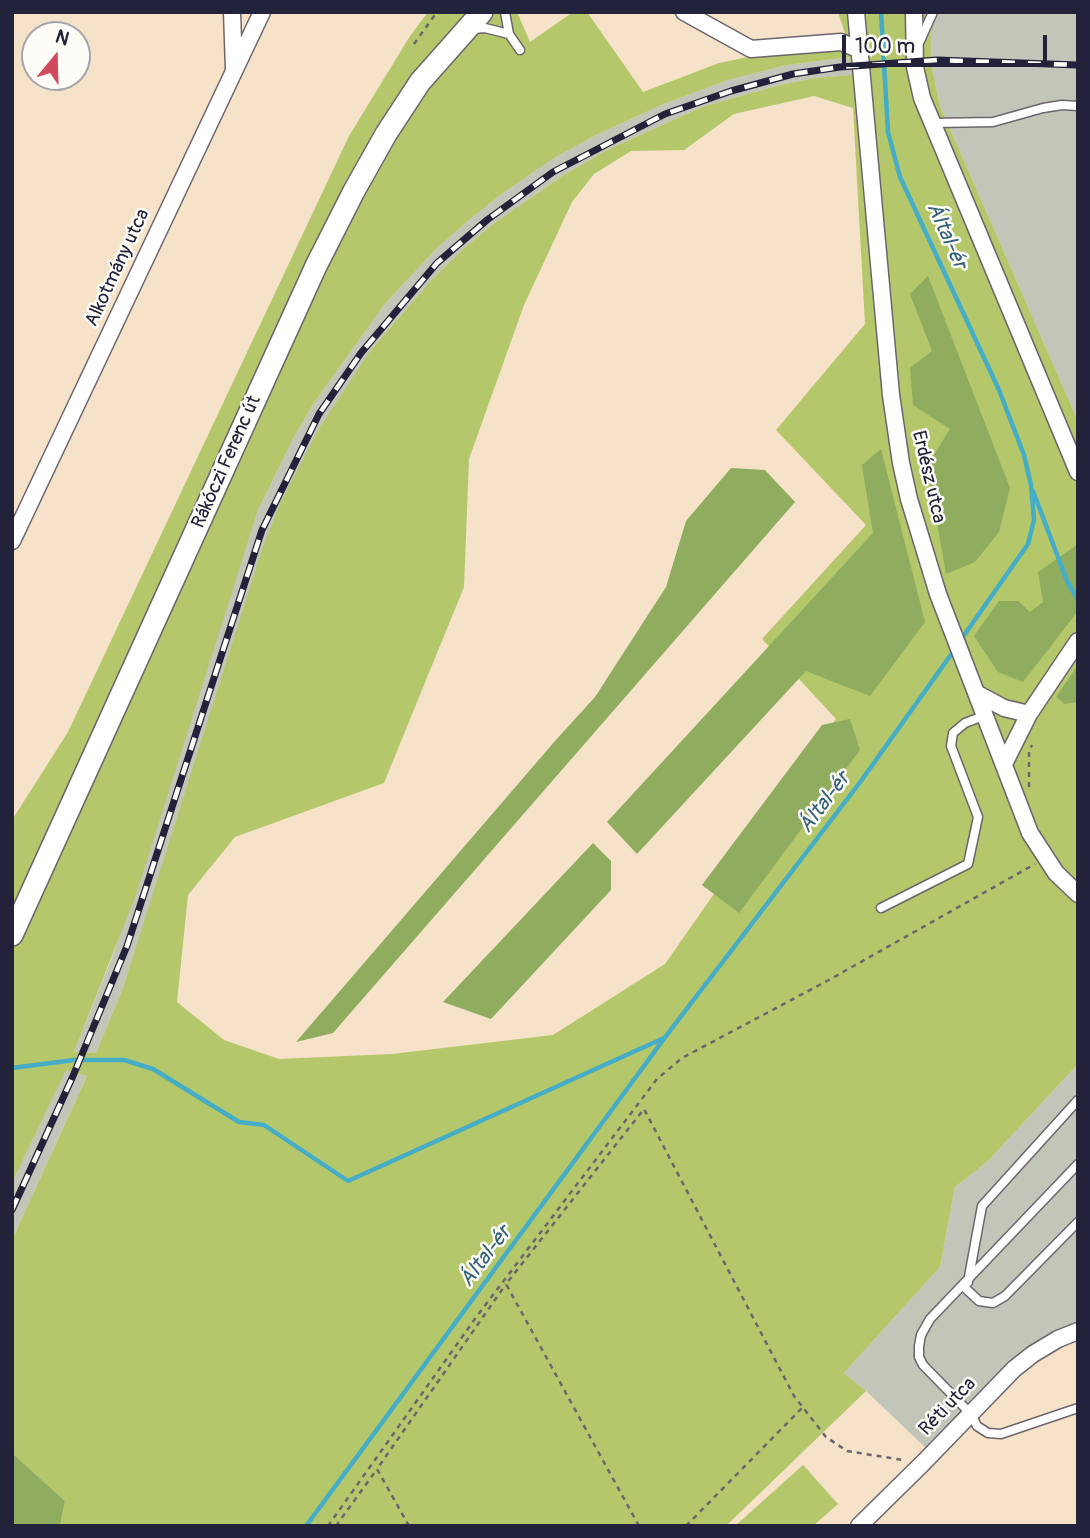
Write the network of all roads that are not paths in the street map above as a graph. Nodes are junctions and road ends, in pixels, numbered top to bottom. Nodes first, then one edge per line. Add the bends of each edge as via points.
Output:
1 (232, 12) edge
2 (262, 12) edge
3 (482, 12) edge
4 (505, 12) edge
5 (684, 12) edge
6 (846, 12) edge
7 (856, 12) edge
8 (914, 12) edge
9 (933, 12) edge
10 (463, 33) junction
11 (509, 34) junction
12 (859, 42) junction
13 (520, 50) dead end
14 (915, 52) junction
15 (234, 72) junction
16 (1078, 106) edge
17 (933, 123) junction
18 (1078, 472) edge
19 (12, 541) edge
20 (1078, 642) edge
21 (978, 694) junction
22 (1029, 714) junction
23 (986, 715) junction
24 (1004, 764) junction
25 (1078, 894) edge
26 (881, 908) dead end
27 (12, 935) edge
28 (1078, 1100) edge
29 (1078, 1164) edge
30 (1078, 1222) edge
31 (966, 1284) junction
32 (1078, 1331) edge
33 (1078, 1408) edge
34 (971, 1414) junction
35 (859, 1526) edge

1 - 15 street
2 - 15 street, Alkotmány utca
3 - 10 main road, Rákóczi Ferenc út
4 - 11 lane
5 - 12 street via 751,49
6 - 12 street, Erdész utca
7 - 12 street, Erdész utca
8 - 14 street
9 - 14 lane
10 - 11 lane via 485,28
10 - 27 main road, Rákóczi Ferenc út via 400,112 322,255
11 - 13 lane
12 - 21 street, Erdész utca via 894,422 909,499 938,594
14 - 17 street via 922,98
15 - 19 street, Alkotmány utca
16 - 17 lane via 1043,108 993,122
17 - 18 street
20 - 22 street
21 - 22 street via 1004,708
21 - 23 street, Erdész utca
22 - 24 street
23 - 24 street, Erdész utca
23 - 26 lane via 964,723 953,733 951,746 978,817 968,864
24 - 25 street, Erdész utca via 1030,833 1056,873
28 - 31 lane via 982,1206
29 - 31 lane
30 - 31 lane via 1005,1297 993,1303 979,1301
31 - 34 lane via 930,1319 921,1335 919,1357
32 - 34 street, Réti utca via 1033,1354
33 - 34 lane via 1001,1434 977,1426
34 - 35 street, Réti utca

